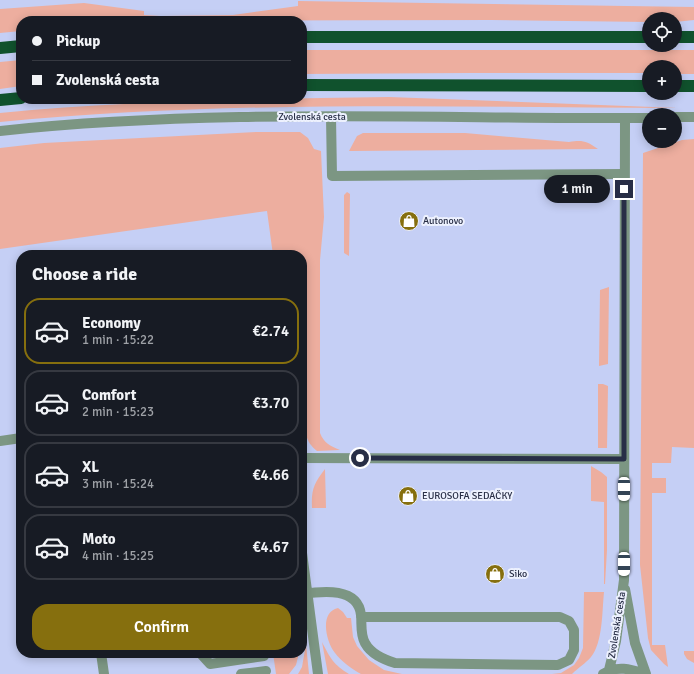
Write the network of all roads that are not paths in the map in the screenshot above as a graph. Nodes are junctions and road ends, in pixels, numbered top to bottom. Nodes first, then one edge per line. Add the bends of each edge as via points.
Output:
1 (307, 37) edge
2 (642, 37) edge
3 (682, 37) edge
4 (694, 37) edge
5 (16, 46) edge
6 (0, 48) edge
7 (307, 85) edge
8 (642, 86) edge
9 (682, 86) edge
10 (694, 86) edge
11 (16, 98) edge
12 (0, 100) edge
13 (331, 117) junction
14 (682, 117) edge
15 (694, 117) edge
16 (625, 118) junction
17 (642, 118) edge
18 (0, 131) edge
19 (624, 174) junction
20 (16, 439) edge
21 (0, 441) edge
22 (307, 458) edge
23 (624, 459) junction
24 (624, 580) junction
25 (307, 594) edge
26 (307, 611) edge
27 (361, 617) junction
28 (102, 658) edge
29 (205, 658) edge
30 (242, 658) edge
31 (264, 658) edge
32 (266, 672) edge
33 (606, 672) edge
34 (104, 674) edge
35 (241, 674) edge
36 (318, 674) edge
37 (646, 674) edge

1 - 2 highway
3 - 4 highway
5 - 6 highway
7 - 8 highway
9 - 10 highway
11 - 12 highway
13 - 16 street, Zvolenská cesta
13 - 18 street, Zvolenská cesta via 231,116
13 - 19 street via 332,176
14 - 15 street
16 - 17 street, Zvolenská cesta
16 - 19 street, Zvolenská cesta
19 - 23 street, Zvolenská cesta
20 - 21 street
22 - 23 street
23 - 24 street, Zvolenská cesta
24 - 33 street, Zvolenská cesta via 616,640
24 - 37 street, Zvolenská cesta via 635,643
25 - 27 street via 344,594 360,606
26 - 36 street
27 - 27 street via 365,642 382,659 395,663 558,665 569,660 574,650 574,630 570,621 560,618
28 - 34 street
29 - 30 street via 210,664
31 - 32 street
32 - 35 street
33 - 37 street, Zvolenská cesta via 628,668

